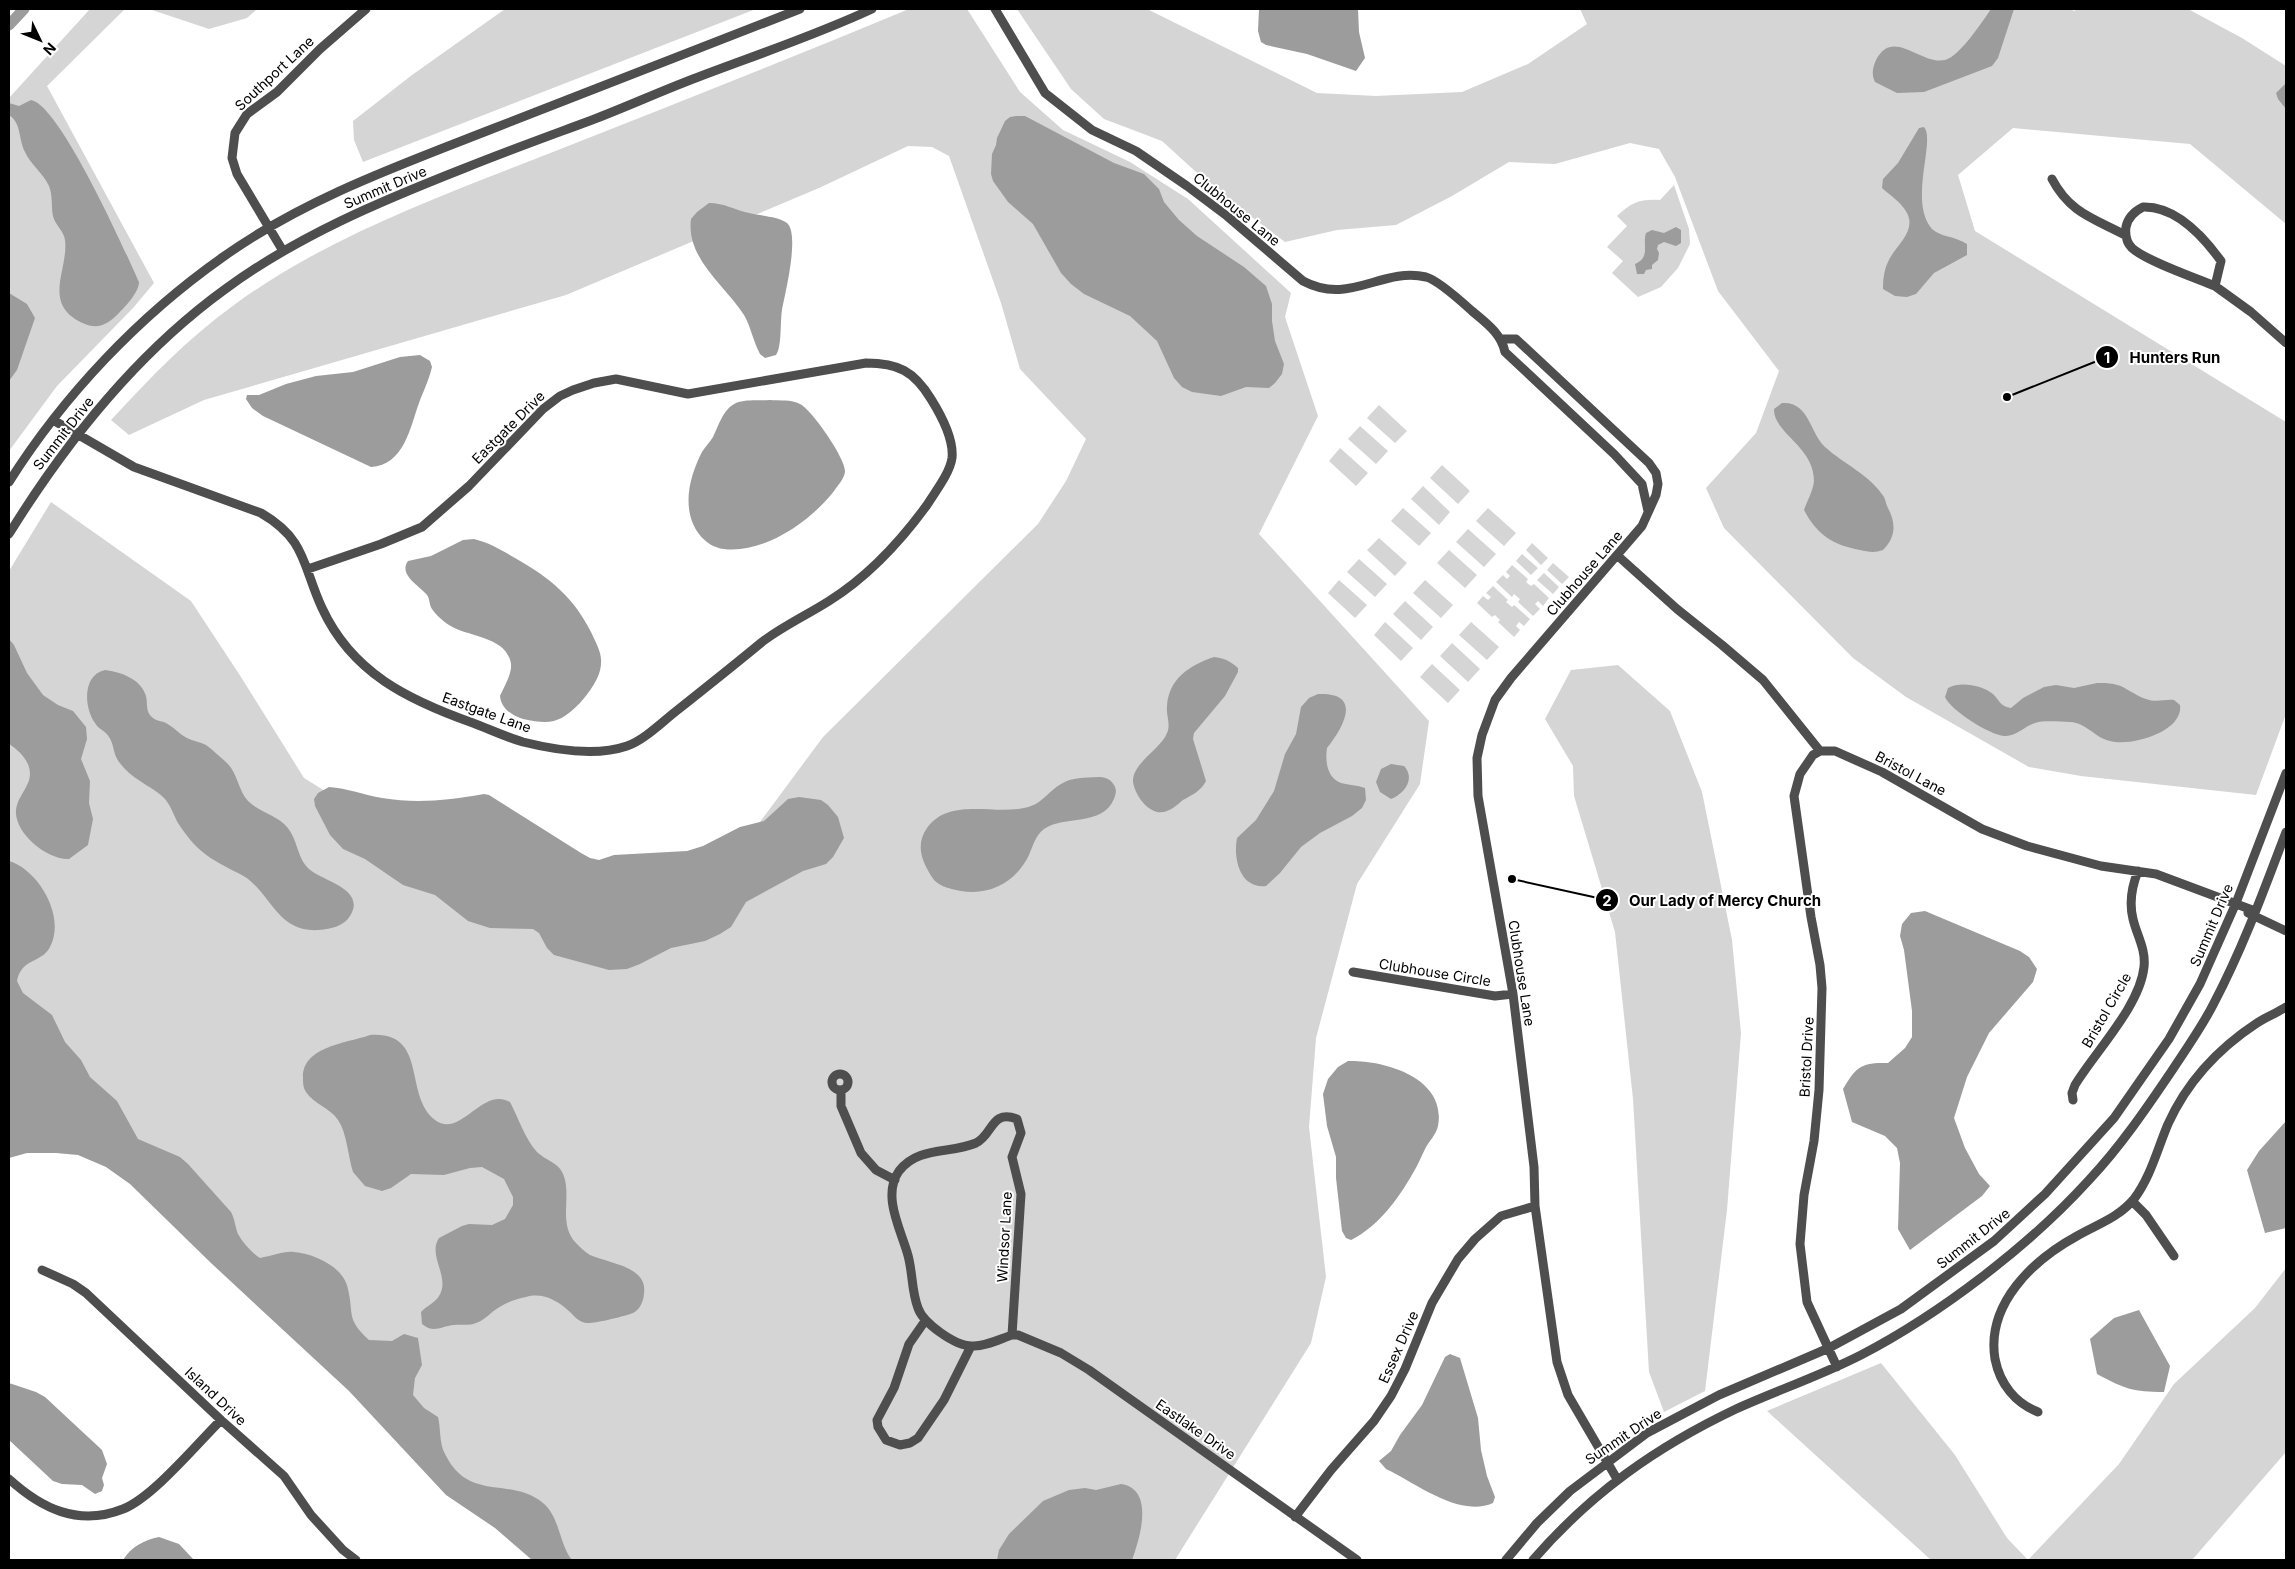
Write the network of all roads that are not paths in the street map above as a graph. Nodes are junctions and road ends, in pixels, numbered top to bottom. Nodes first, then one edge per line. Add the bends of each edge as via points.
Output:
1 (366, 9) edge
2 (800, 9) edge
3 (872, 9) edge
4 (995, 9) edge
5 (2052, 178) dead end
6 (268, 228) junction
7 (2126, 235) junction
8 (283, 251) junction
9 (2215, 286) junction
10 (1502, 339) junction
11 (2286, 343) edge
12 (53, 420) junction
13 (77, 434) junction
14 (9, 482) edge
15 (1648, 514) junction
16 (9, 534) edge
17 (1618, 556) junction
18 (308, 569) junction
19 (854, 584) joint
20 (1820, 751) junction
21 (2286, 773) edge
22 (2286, 832) edge
23 (2138, 870) junction
24 (2235, 906) junction
25 (2254, 913) junction
26 (2286, 930) edge
27 (1352, 972) dead end
28 (1513, 994) junction
29 (2286, 1007) edge
30 (841, 1090) dead end
31 (2074, 1100) dead end
32 (895, 1180) junction
33 (2132, 1201) junction
34 (1535, 1206) junction
35 (2174, 1256) dead end
36 (42, 1270) dead end
37 (925, 1320) junction
38 (1012, 1335) junction
39 (971, 1346) junction
40 (1829, 1348) junction
41 (1838, 1367) junction
42 (2038, 1412) dead end
43 (221, 1420) junction
44 (1607, 1462) junction
45 (9, 1479) edge
46 (1617, 1479) junction
47 (1295, 1517) junction
48 (356, 1560) edge
49 (1357, 1560) edge
50 (1506, 1560) edge
51 (1533, 1560) edge

1 - 6 street, Southport Lane via 290,80 247,114 235,133 231,150 234,166
2 - 6 street, Summit Drive via 361,181
3 - 8 street, Summit Drive via 418,187 353,215
4 - 10 street, Clubhouse Lane via 1046,93 1068,113 1092,130 1136,151 1187,186 1303,281 1318,288 1342,291 1392,278 1427,277 1465,304
5 - 7 street via 2071,206
6 - 8 street, Southport Lane
6 - 12 street, Summit Drive via 223,257 148,317
7 - 9 street via 2132,248
7 - 9 street via 2127,224 2135,210 2156,207 2169,212 2208,243 2221,260
8 - 13 street, Summit Drive via 223,290 187,320 118,387
9 - 11 street
10 - 15 street, Clubhouse Lane via 1505,352 1642,484
10 - 15 street, Clubhouse Lane via 1516,339 1649,463 1658,484
12 - 13 street
12 - 14 street, Summit Drive via 32,445
13 - 16 street, Summit Drive via 49,470
13 - 18 street via 134,467 261,513 285,530 303,555
15 - 17 street, Clubhouse Lane
17 - 20 street via 1763,680
17 - 28 street, Clubhouse Lane via 1508,682 1495,700 1482,735 1477,758 1478,796
18 - 19 street, Eastgate Lane via 322,609 334,630 365,667 384,683 431,707 522,742 575,751 608,750 630,745 770,636
18 - 19 street, Eastgate Drive via 422,527 469,486 543,409 560,396 594,382 616,379 688,394 866,364 888,364 908,372 927,392 948,434 952,461 914,522 878,563
20 - 23 street, Bristol Lane via 1835,751 1882,772 1982,830 2072,859
20 - 40 street, Bristol Drive via 1800,774 1794,796 1822,988 1819,1090 1800,1244 1807,1302
21 - 24 street, Summit Drive
22 - 25 street
23 - 24 street, Bristol Lane via 2185,884
23 - 31 street, Bristol Circle via 2131,904 2144,952 2140,985 2076,1086 2072,1093
24 - 25 street, Bristol Lane
24 - 40 street, Summit Drive via 2200,984 2168,1039 2114,1118 2068,1170 2019,1220 1962,1266 1901,1309
25 - 26 street, Bristol Lane
25 - 41 street via 2228,976 2193,1039 2149,1105 2089,1180 2043,1226 1969,1286 1898,1333
27 - 28 street, Clubhouse Circle via 1495,996
28 - 34 street, Clubhouse Lane via 1534,1167
29 - 33 street via 2236,1038 2198,1076 2169,1122 2150,1172
30 - 32 street via 841,1106 861,1153 876,1170
32 - 37 street via 892,1194 894,1214 908,1254 918,1308
32 - 38 street, Windsor Lane via 898,1172 915,1158 927,1152 974,1144 982,1139 996,1120 1010,1116 1017,1119 1021,1133 1012,1157 1021,1194
33 - 35 street via 2146,1215
33 - 42 street via 2107,1222 2078,1235 2045,1257 2012,1291 2000,1312 1994,1347 1998,1370 2023,1406
34 - 44 street, Clubhouse Lane via 1561,1379
34 - 47 street, Essex Drive via 1501,1216 1458,1259 1432,1304 1391,1396
36 - 43 street, Island Drive via 73,1284 86,1294
37 - 39 street via 952,1339
37 - 39 street via 909,1344 894,1388 878,1420 878,1428 886,1440 900,1445 918,1438 944,1400
38 - 39 street
38 - 47 street, Eastlake Drive via 1036,1341 1082,1365
40 - 41 street, Bristol Drive
40 - 44 street, Summit Drive via 1691,1408 1647,1433
41 - 46 street via 1695,1430
43 - 45 street via 151,1490 123,1509 90,1517 57,1512 27,1496
43 - 48 street, Island Drive via 284,1476 311,1515
44 - 46 street, Clubhouse Lane
44 - 50 street, Summit Drive via 1551,1509
46 - 51 street via 1573,1516
47 - 49 street, Eastlake Drive

